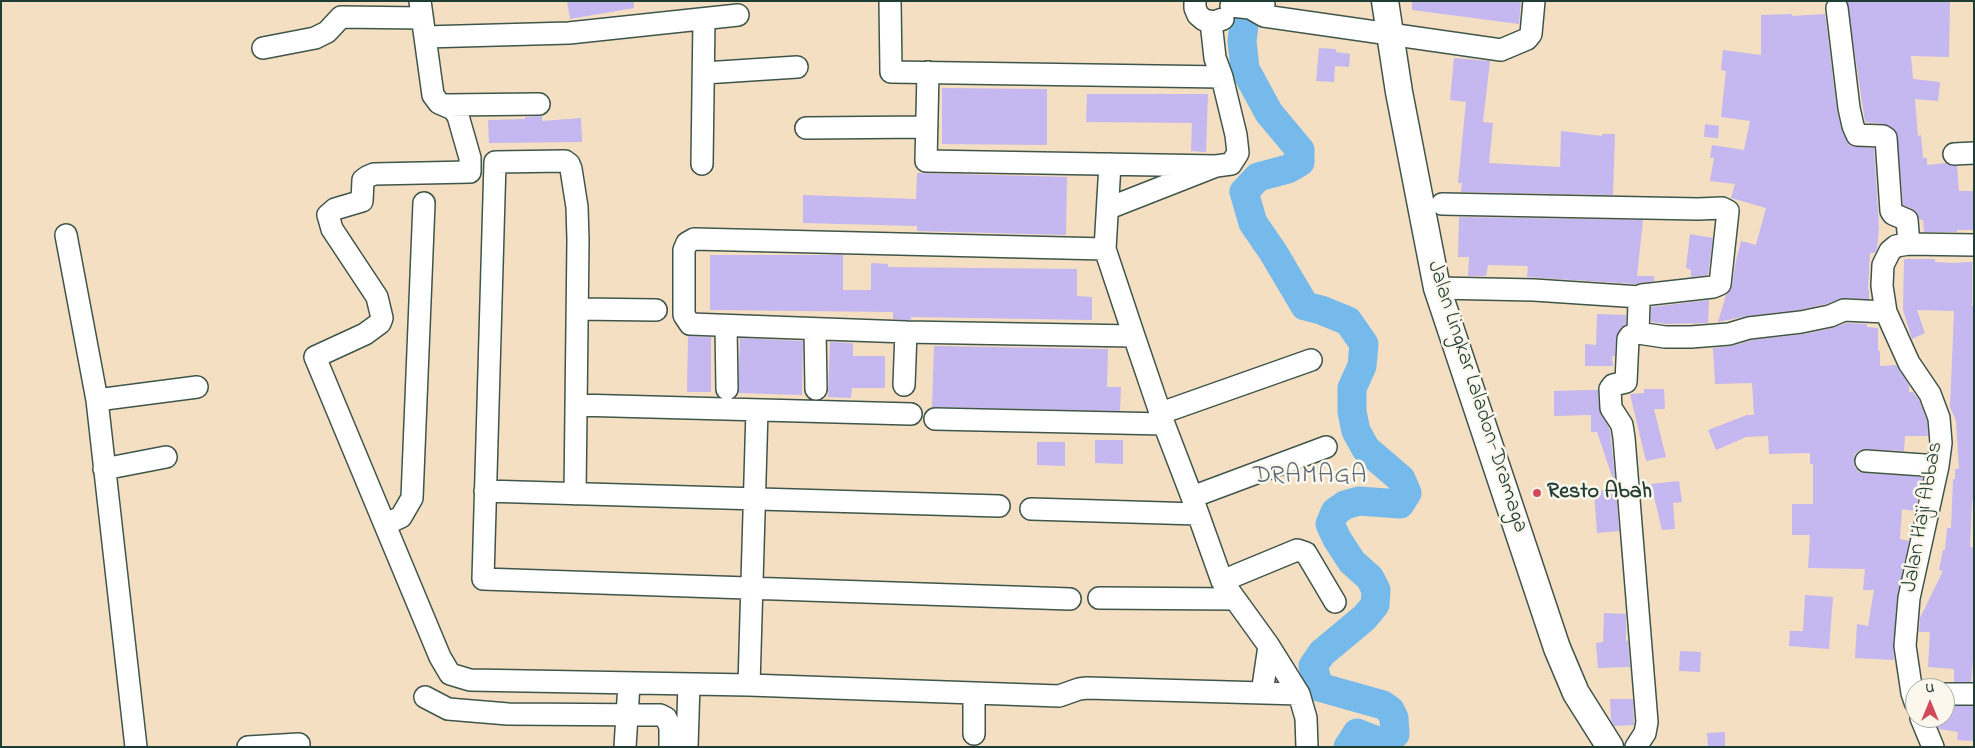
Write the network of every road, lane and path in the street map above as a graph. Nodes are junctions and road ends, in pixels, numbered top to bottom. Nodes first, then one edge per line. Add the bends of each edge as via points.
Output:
1 (890, 1) edge
2 (1195, 1) edge
3 (1534, 1) edge
4 (1240, 6) edge
5 (1837, 8) dead end
6 (738, 15) dead end
7 (422, 19) edge
8 (704, 19) junction
9 (1211, 22) junction
10 (1389, 24) edge
11 (263, 48) dead end
12 (797, 67) dead end
13 (928, 72) junction
14 (704, 73) junction
15 (1222, 77) junction
16 (539, 104) dead end
17 (447, 106) junction
18 (927, 127) junction
19 (806, 128) dead end
20 (702, 164) dead end
21 (1110, 164) junction
22 (1216, 166) junction
23 (424, 203) dead end
24 (1442, 204) dead end
25 (1109, 208) junction
26 (66, 235) dead end
27 (1909, 244) junction
28 (1974, 245) edge
29 (1106, 249) junction
30 (1437, 288) junction
31 (1640, 297) junction
32 (578, 309) junction
33 (656, 310) dead end
34 (1886, 312) junction
35 (726, 326) junction
36 (815, 329) junction
37 (906, 332) junction
38 (1638, 333) junction
39 (1134, 336) junction
40 (1311, 360) dead end
41 (904, 385) dead end
42 (197, 387) dead end
43 (727, 388) dead end
44 (816, 389) dead end
45 (97, 400) junction
46 (577, 405) junction
47 (757, 410) junction
48 (911, 414) dead end
49 (1162, 418) junction
50 (935, 419) dead end
51 (1326, 447) dead end
52 (166, 457) dead end
53 (1866, 461) dead end
54 (1938, 466) junction
55 (104, 469) junction
56 (484, 491) junction
57 (575, 494) junction
58 (754, 498) junction
59 (1195, 505) junction
60 (999, 506) dead end
61 (1030, 509) dead end
62 (386, 524) junction
63 (1222, 581) junction
64 (751, 589) junction
65 (1099, 598) dead end
66 (1070, 599) dead end
67 (1234, 599) junction
68 (1335, 602) dead end
69 (1269, 646) junction
70 (1911, 678) edge
71 (629, 684) junction
72 (689, 684) junction
73 (749, 686) junction
74 (974, 693) junction
75 (1262, 693) junction
76 (1299, 694) junction
77 (1955, 694) edge
78 (1974, 694) edge
79 (425, 697) dead end
80 (627, 715) junction
81 (1925, 728) edge
82 (974, 734) dead end
83 (299, 744) dead end
84 (136, 747) edge
85 (248, 747) edge
86 (625, 747) edge
87 (670, 747) edge
88 (687, 747) edge
89 (1308, 747) edge
90 (1610, 747) edge
91 (1636, 747) edge
92 (1932, 747) edge

1 - 13 street via 891,72
2 - 9 street via 1198,15
3 - 10 street via 1531,34 1527,39 1501,50
4 - 9 street via 1223,19
4 - 10 street via 1265,4
5 - 27 street via 1853,126 1858,135 1886,138 1891,211 1907,220
6 - 8 street
7 - 8 street via 568,33
7 - 11 street via 341,17 328,32 315,38
7 - 17 street via 433,95 439,103
8 - 14 street
9 - 15 street via 1215,58
10 - 30 main road, Jalan Lingkar Laladon-Dramaga
12 - 14 street
13 - 15 street
13 - 18 street
14 - 20 street
15 - 22 street via 1238,153 1231,164
16 - 17 street
17 - 62 street via 458,116 470,158 470,172 374,174 363,180 362,201 336,209 328,215 332,228 378,297 382,318 365,334 315,357
18 - 19 street
18 - 21 street via 926,161
21 - 22 street
21 - 25 street
22 - 25 street
23 - 62 street via 412,498 401,517
24 - 31 street via 1726,208 1720,284 1647,293
25 - 29 street
26 - 45 street
27 - 28 street, Jalan Haji Abbas
27 - 34 street, Jalan Haji Abbas via 1896,246 1883,265
29 - 35 street via 694,239 684,250 684,316 690,324
29 - 39 street
30 - 31 street
30 - 90 main road, Jalan Lingkar Laladon-Dramaga via 1557,648 1576,693
31 - 38 street
32 - 33 street
32 - 46 street
32 - 56 street via 572,169 565,161 496,162
34 - 38 street via 1844,310 1830,316 1729,334 1665,337
34 - 54 street, Jalan Haji Abbas via 1909,363 1946,418
35 - 36 street
35 - 43 street
36 - 37 street
36 - 44 street
37 - 39 street
37 - 41 street
38 - 91 street via 1628,339 1626,382 1610,388 1611,408 1622,425 1624,438 1647,722
39 - 49 street
40 - 49 street
42 - 45 street
45 - 55 street
46 - 47 street
46 - 57 street
47 - 48 street
47 - 58 street
49 - 50 street
49 - 59 street
51 - 59 street
52 - 55 street
53 - 54 street
54 - 70 street, Jalan Haji Abbas via 1909,598 1905,646
55 - 84 street
56 - 57 street
56 - 64 street via 483,579
57 - 58 street
58 - 60 street
58 - 64 street
59 - 61 street
59 - 63 street
62 - 71 street via 440,657 450,674 470,680
63 - 67 street
63 - 68 street via 1297,550 1306,553
64 - 66 street
64 - 73 street
65 - 67 street
67 - 69 street
69 - 75 street
69 - 76 street
71 - 72 street
71 - 80 street
72 - 73 street
72 - 88 street
73 - 74 street
74 - 75 street via 1059,696 1087,688
74 - 82 street
75 - 76 street
76 - 89 street via 1306,718
77 - 78 street
79 - 80 street via 448,709 508,714
80 - 86 street
80 - 87 street via 649,714 666,718 670,728
81 - 92 street
83 - 85 street

